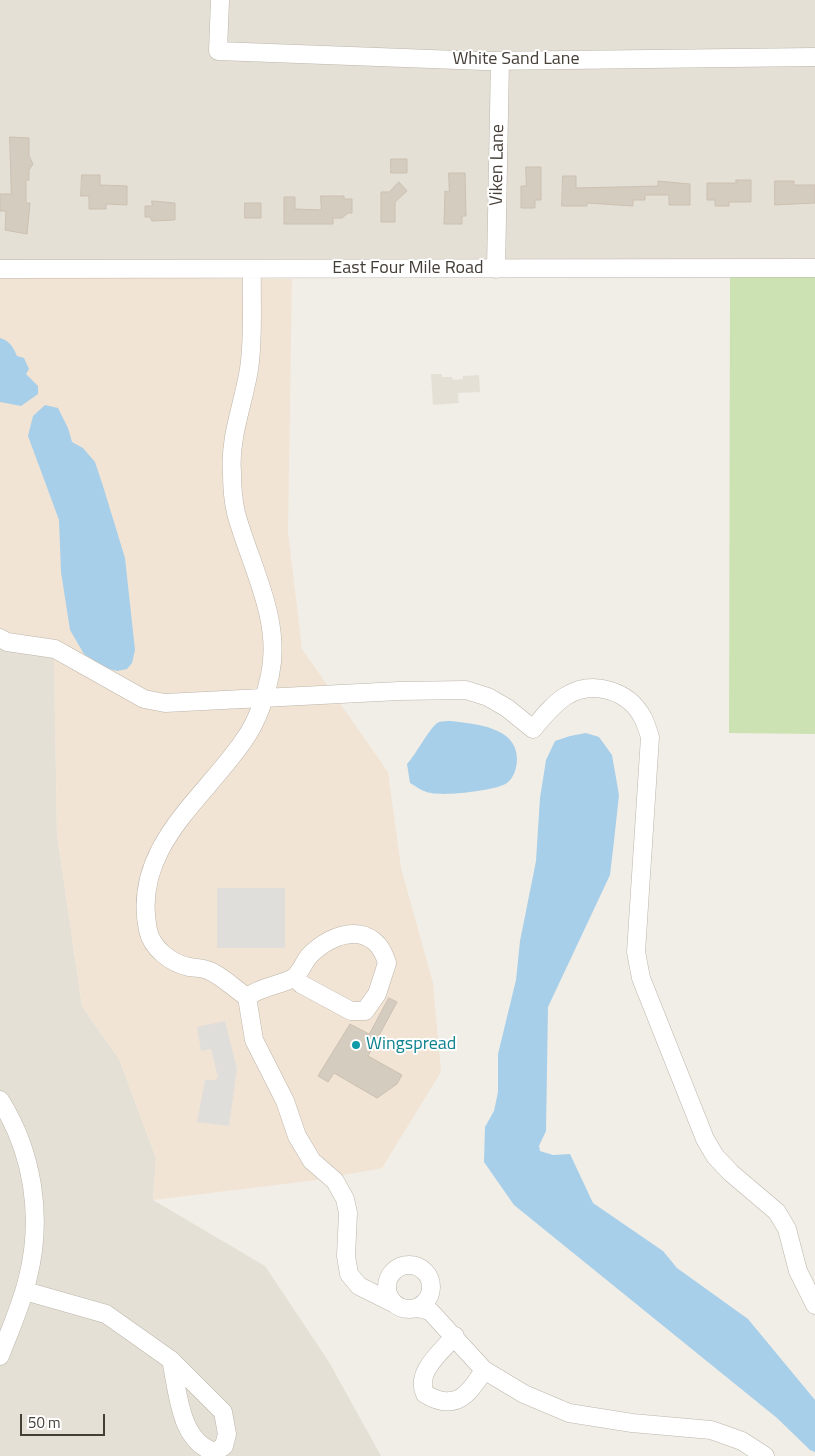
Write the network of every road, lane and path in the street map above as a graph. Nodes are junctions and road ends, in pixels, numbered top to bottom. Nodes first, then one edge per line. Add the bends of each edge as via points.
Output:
1 (220, 0) edge
2 (815, 58) edge
3 (500, 61) junction
4 (815, 268) edge
5 (0, 269) edge
6 (252, 269) junction
7 (496, 269) junction
8 (0, 638) edge
9 (262, 699) junction
10 (294, 977) junction
11 (247, 997) junction
12 (0, 1100) edge
13 (24, 1291) junction
14 (394, 1303) junction
15 (815, 1305) edge
16 (418, 1308) junction
17 (454, 1336) junction
18 (0, 1356) edge
19 (171, 1360) junction
20 (484, 1370) junction
21 (765, 1456) edge

1 - 3 street, White Sand Lane via 218,51
2 - 3 street, White Sand Lane
3 - 7 street, Viken Lane
4 - 7 street, East Four Mile Road
5 - 6 street, East Four Mile Road
6 - 7 street, East Four Mile Road
6 - 9 street via 249,365 231,468 236,512 264,596 272,634 270,674
8 - 9 street via 7,642 55,649 144,699 165,703
9 - 11 street via 245,739 165,839 152,868 146,907 151,939 164,954 186,966 209,970
9 - 15 street via 466,690 488,696 533,729 567,695 582,690 615,692 630,702 643,718 650,737 636,952 642,978 705,1139 731,1173 778,1212 787,1229 798,1271
10 - 10 street via 300,984 351,1011 365,1011 377,994 388,963 379,943 364,934 350,934 322,946 309,956
10 - 11 street
11 - 14 street via 254,1040 285,1101 296,1136 312,1161 335,1181 345,1199 349,1274 359,1286
12 - 13 street via 23,1148 34,1198 34,1246
13 - 18 street
13 - 19 street via 106,1314
14 - 16 street via 405,1309
14 - 16 street via 387,1290 390,1275 410,1265 424,1270 432,1284 429,1299
16 - 17 street via 430,1311
17 - 20 street
17 - 20 street via 424,1372 421,1383 425,1394 456,1401 471,1391
19 - 19 street via 187,1430 204,1449 215,1452 224,1446 227,1434 223,1412
20 - 21 street via 524,1394 569,1413 711,1430 742,1441

